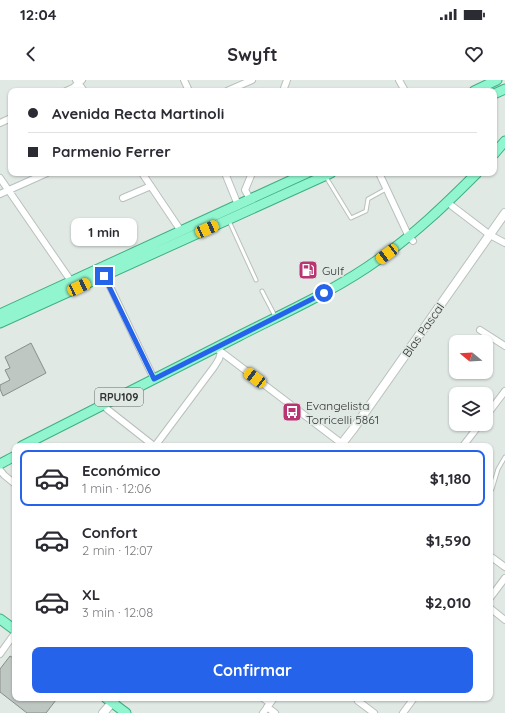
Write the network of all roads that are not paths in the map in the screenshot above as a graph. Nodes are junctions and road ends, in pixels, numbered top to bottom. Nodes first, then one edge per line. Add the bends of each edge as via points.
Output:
1 (252, 80) edge
2 (497, 80) edge
3 (505, 82) edge
4 (234, 88) edge
5 (480, 88) edge
6 (492, 88) edge
7 (505, 141) edge
8 (505, 149) edge
9 (497, 150) edge
10 (497, 158) edge
11 (40, 176) edge
12 (144, 176) edge
13 (226, 176) edge
14 (251, 176) edge
15 (301, 176) edge
16 (324, 176) edge
17 (329, 176) edge
18 (381, 176) edge
19 (474, 176) edge
20 (481, 176) edge
21 (0, 178) edge
22 (152, 186) junction
23 (387, 189) junction
24 (9, 190) junction
25 (246, 190) junction
26 (0, 194) edge
27 (234, 196) junction
28 (123, 198) dead end
29 (250, 199) junction
30 (262, 204) junction
31 (238, 205) junction
32 (452, 206) junction
33 (505, 213) edge
34 (228, 220) junction
35 (181, 231) junction
36 (196, 234) junction
37 (490, 235) junction
38 (411, 239) junction
39 (505, 243) edge
40 (104, 276) junction
41 (256, 280) dead end
42 (71, 281) junction
43 (262, 291) dead end
44 (0, 314) edge
45 (276, 318) junction
46 (0, 323) edge
47 (480, 330) dead end
48 (505, 346) edge
49 (218, 350) junction
50 (154, 379) junction
51 (505, 391) edge
52 (493, 407) edge
53 (107, 409) junction
54 (475, 431) edge
55 (28, 443) edge
56 (40, 443) edge
57 (150, 443) edge
58 (156, 443) edge
59 (339, 443) edge
60 (343, 443) edge
61 (465, 443) edge
62 (12, 451) edge
63 (0, 457) edge
64 (505, 457) edge
65 (12, 458) edge
66 (0, 464) edge
67 (0, 470) edge
68 (12, 482) edge
69 (493, 486) edge
70 (493, 558) edge
71 (505, 567) edge
72 (505, 578) edge
73 (493, 594) edge
74 (493, 610) edge
75 (0, 618) edge
76 (505, 620) edge
77 (12, 628) edge
78 (12, 636) edge
79 (0, 654) edge
80 (110, 701) edge
81 (112, 701) edge
82 (358, 701) dead end
83 (412, 701) edge
84 (270, 703) edge
85 (103, 713) edge
86 (126, 713) edge
87 (263, 713) edge
88 (275, 713) edge
89 (374, 713) edge
90 (403, 713) edge

1 - 4 street
2 - 5 main road
3 - 6 main road
7 - 9 main road
8 - 10 main road
11 - 24 street
12 - 22 street
13 - 27 street
14 - 25 street
15 - 29 main road
16 - 30 main road
17 - 23 lane via 350,218 366,211 368,200
18 - 23 street
19 - 38 main road, RPU109
20 - 32 main road, RPU109
21 - 24 street
22 - 28 street
22 - 35 street
23 - 38 street
24 - 26 street
24 - 42 street
25 - 27 street
25 - 29 street
27 - 31 street
29 - 30 main road via 254,203
29 - 31 main road
30 - 34 main road
31 - 35 main road
31 - 36 main road via 235,212 202,227
32 - 37 street
32 - 38 main road, RPU109
33 - 37 main road, Blas Pascal
34 - 36 main road
34 - 41 lane
35 - 42 main road
36 - 40 main road
37 - 39 street
37 - 60 main road, Blas Pascal
38 - 45 main road, RPU109 via 361,272
38 - 49 main road, RPU109 via 382,263 340,290
40 - 46 main road
40 - 50 street
42 - 44 main road
43 - 45 lane
45 - 49 main road, RPU109
47 - 48 street
49 - 50 main road, RPU109
49 - 53 main road, RPU109
49 - 58 street via 219,359 214,367
49 - 59 street
50 - 55 main road, RPU109
51 - 52 street
53 - 56 main road, RPU109
53 - 57 street
54 - 61 street
62 - 63 main road
64 - 69 lane
65 - 66 main road
67 - 68 street
70 - 71 street
72 - 73 street
74 - 76 street
75 - 77 main road
78 - 79 street
80 - 85 main road
81 - 86 main road
82 - 89 street
83 - 90 street
84 - 87 street
84 - 88 street

